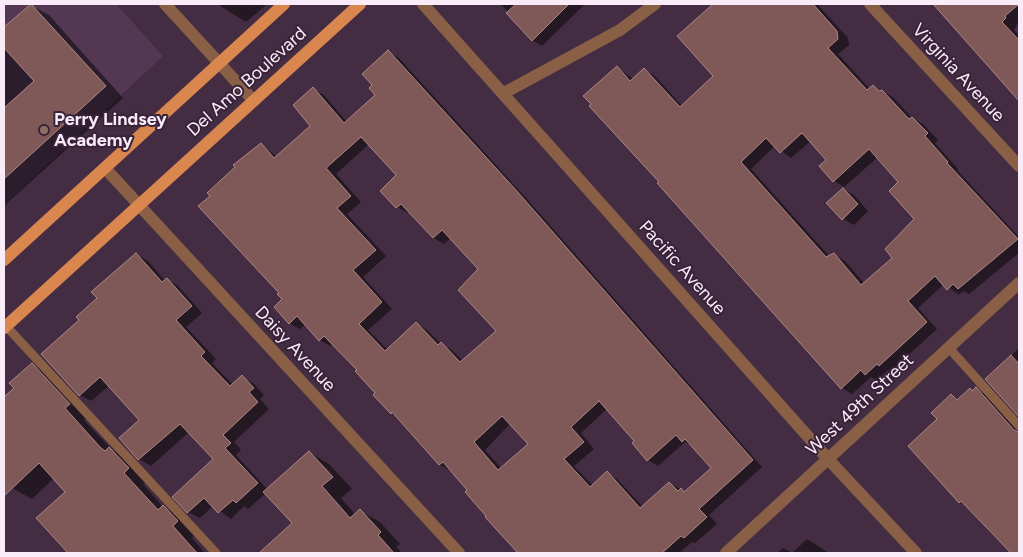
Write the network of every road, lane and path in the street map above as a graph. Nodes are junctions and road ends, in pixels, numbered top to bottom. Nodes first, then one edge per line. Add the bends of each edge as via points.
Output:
1 (165, 4) edge
2 (284, 4) edge
3 (360, 4) edge
4 (423, 4) edge
5 (655, 4) edge
6 (870, 4) edge
7 (219, 64) junction
8 (504, 93) junction
9 (253, 100) junction
10 (1019, 166) edge
11 (105, 168) junction
12 (139, 204) junction
13 (4, 260) edge
14 (1019, 284) edge
15 (5, 327) edge
16 (949, 348) junction
17 (1019, 426) edge
18 (828, 459) junction
19 (216, 553) edge
20 (459, 553) edge
21 (726, 553) edge
22 (916, 553) edge

1 - 7 street
2 - 7 main road, Del Amo Boulevard
3 - 9 main road, Del Amo Boulevard
4 - 8 street, Pacific Avenue
5 - 8 street via 620,30
6 - 10 street, Virginia Avenue
7 - 9 street
7 - 11 main road, Del Amo Boulevard
8 - 18 street, Pacific Avenue
9 - 12 main road, Del Amo Boulevard
11 - 12 street, Daisy Avenue
11 - 13 main road, Del Amo Boulevard
12 - 15 main road, Del Amo Boulevard
12 - 20 street, Daisy Avenue
14 - 16 street, West 49th Street
15 - 19 lane
16 - 17 lane
16 - 18 street, West 49th Street
18 - 21 street, West 49th Street
18 - 22 street, Pacific Avenue

